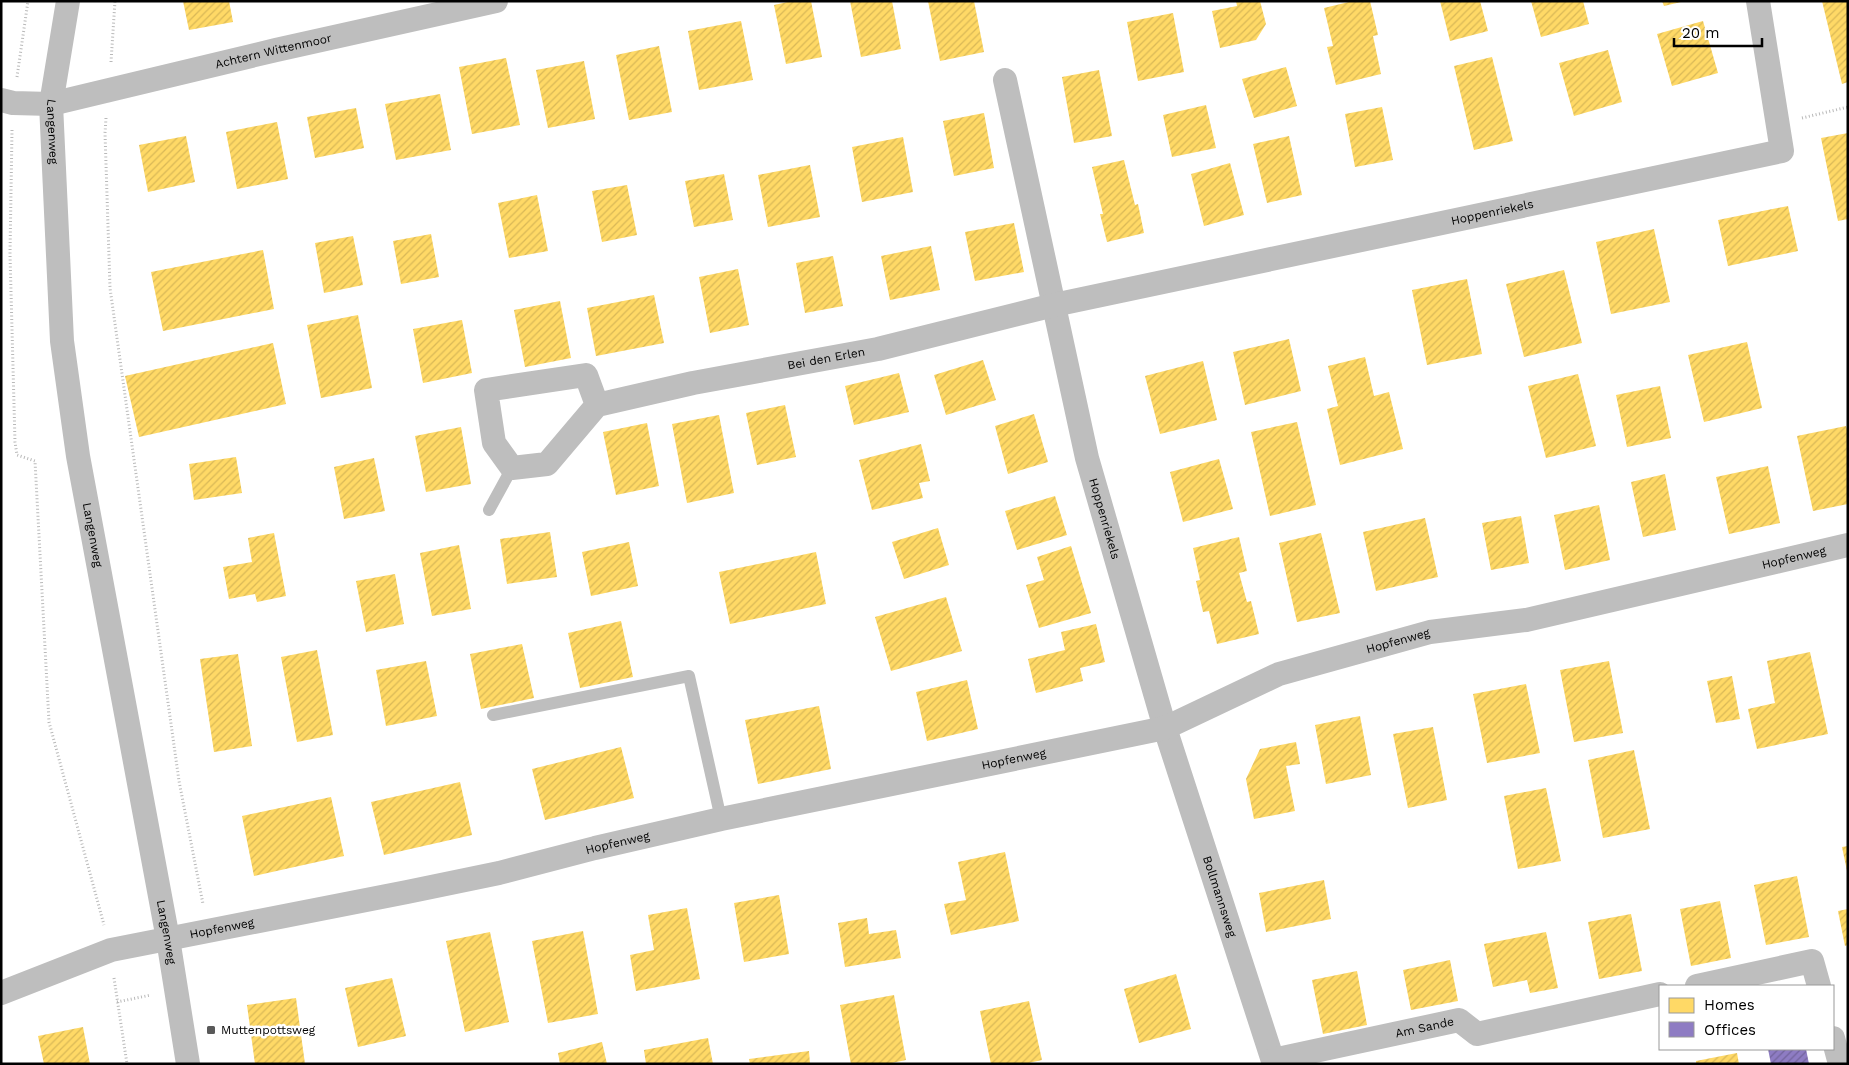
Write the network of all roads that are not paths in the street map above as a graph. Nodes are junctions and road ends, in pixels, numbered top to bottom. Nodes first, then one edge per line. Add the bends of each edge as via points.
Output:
1 (68, 1) edge
2 (496, 1) edge
3 (1758, 1) edge
4 (1004, 80) dead end
5 (7, 101) edge
6 (51, 104) junction
7 (1054, 306) junction
8 (596, 404) junction
9 (512, 468) junction
10 (489, 510) dead end
11 (1848, 545) edge
12 (492, 715) dead end
13 (1165, 728) junction
14 (721, 819) junction
15 (168, 940) junction
16 (1702, 985) edge
17 (1819, 985) edge
18 (1, 993) edge
19 (1659, 994) edge
20 (1834, 1042) edge
21 (1274, 1062) edge
22 (188, 1064) edge
23 (1840, 1064) edge

1 - 6 street, Langenweg
2 - 6 street, Achtern Wittenmoor
3 - 7 street, Hoppenriekels via 1782,151
4 - 7 street, Hoppenriekels
5 - 6 street, Achtern Wittenmoor
6 - 15 street, Langenweg via 62,341 75,437
7 - 8 street, Bei den Erlen via 878,349
7 - 13 street, Hoppenriekels via 1087,458
8 - 9 street via 547,464
8 - 9 street via 586,375 486,390 494,443
9 - 10 lane
11 - 13 street, Hopfenweg via 1526,620 1430,632 1279,674
12 - 14 lane via 689,676
13 - 14 street, Hopfenweg
13 - 21 street, Bollmannsweg
14 - 15 street, Hopfenweg via 500,873
15 - 18 street via 111,950
15 - 22 street, Langenweg
16 - 17 street via 1812,961
19 - 21 street, Am Sande via 1477,1034 1459,1020
20 - 23 street

